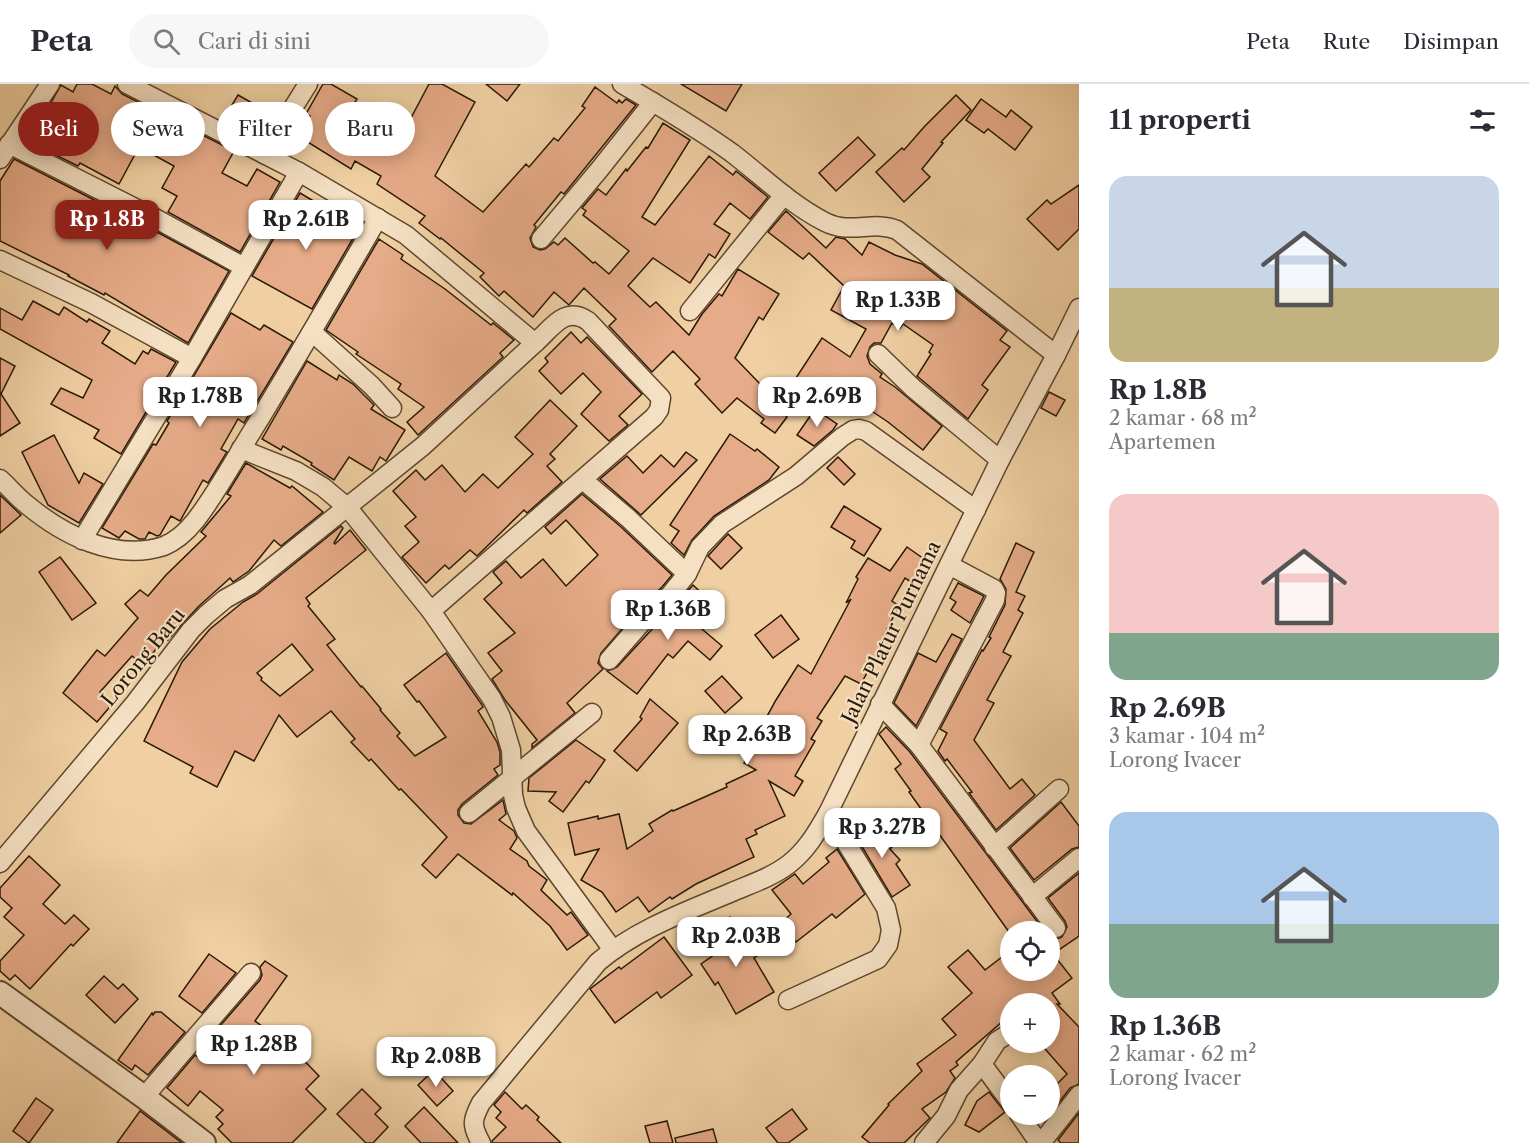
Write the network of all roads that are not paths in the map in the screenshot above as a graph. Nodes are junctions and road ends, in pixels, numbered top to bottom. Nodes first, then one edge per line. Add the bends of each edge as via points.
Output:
1 (50, 84) edge
2 (127, 84) edge
3 (308, 84) edge
4 (622, 84) edge
5 (297, 102) edge
6 (653, 102) junction
7 (217, 130) edge
8 (5, 152) edge
9 (268, 156) edge
10 (299, 172) junction
11 (784, 195) junction
12 (378, 218) junction
13 (541, 239) dead end
14 (0, 260) edge
15 (244, 267) junction
16 (1079, 308) edge
17 (690, 311) dead end
18 (312, 332) junction
19 (535, 343) junction
20 (878, 354) dead end
21 (1056, 355) junction
22 (192, 358) junction
23 (392, 408) dead end
24 (241, 449) junction
25 (1000, 460) junction
26 (0, 479) edge
27 (583, 480) junction
28 (348, 508) junction
29 (976, 510) junction
30 (82, 540) junction
31 (949, 565) junction
32 (687, 574) junction
33 (431, 611) junction
34 (609, 660) dead end
35 (880, 704) junction
36 (592, 713) dead end
37 (919, 745) junction
38 (513, 777) junction
39 (1059, 789) dead end
40 (469, 813) dead end
41 (828, 813) junction
42 (994, 847) junction
43 (1079, 858) edge
44 (0, 863) edge
45 (1032, 897) junction
46 (1051, 921) edge
47 (613, 950) junction
48 (251, 974) dead end
49 (0, 993) edge
50 (788, 1000) dead end
51 (1000, 1039) edge
52 (982, 1064) junction
53 (1000, 1088) edge
54 (1079, 1095) edge
55 (144, 1097) junction
56 (1027, 1125) edge
57 (204, 1143) edge
58 (481, 1143) edge
59 (924, 1143) edge
60 (1040, 1143) edge

1 - 8 street
2 - 7 street
3 - 5 street
4 - 6 street
6 - 11 street via 685,120
6 - 13 street
8 - 15 street via 153,217
9 - 10 street
10 - 12 street
10 - 15 street
11 - 17 street
11 - 21 street via 836,227 889,226 897,230
12 - 18 street
12 - 19 street via 406,235
14 - 22 street via 91,303
15 - 22 street
16 - 21 street, Jalan Platur Purnama
18 - 23 street
18 - 24 street
19 - 27 street, Lorong Baru via 565,316 581,316 661,398 654,417
19 - 28 street, Lorong Baru via 423,446
20 - 25 street
21 - 25 street, Jalan Platur Purnama
22 - 30 street
24 - 28 street via 296,471
24 - 30 street via 195,522 179,538 165,545 129,551
25 - 29 street, Jalan Platur Purnama
26 - 30 street via 25,504
27 - 32 street
27 - 33 street
28 - 33 street
28 - 44 street, Lorong Baru via 250,585 225,599 191,630
29 - 31 street, Jalan Platur Purnama
29 - 32 street via 859,429 842,437 796,476 722,524 700,548
31 - 35 street, Jalan Platur Purnama
31 - 37 street via 994,589 995,600
32 - 34 street
33 - 38 street via 501,717 511,750
35 - 37 street
35 - 41 street, Jalan Platur Purnama
36 - 38 street
37 - 42 street
38 - 40 street
38 - 47 street via 516,808 526,831
39 - 42 street
41 - 47 street, Jalan Platur Purnama via 813,840 788,865 654,925
41 - 50 street via 886,908 891,930 888,945 878,959
42 - 45 street
43 - 45 street
45 - 46 street
47 - 58 street, Jalan Platur Purnama via 598,962 481,1103 473,1118
48 - 55 street
49 - 55 street
51 - 52 street
52 - 53 street
52 - 59 street via 959,1090 946,1116
54 - 60 street
55 - 57 street
56 - 60 street

